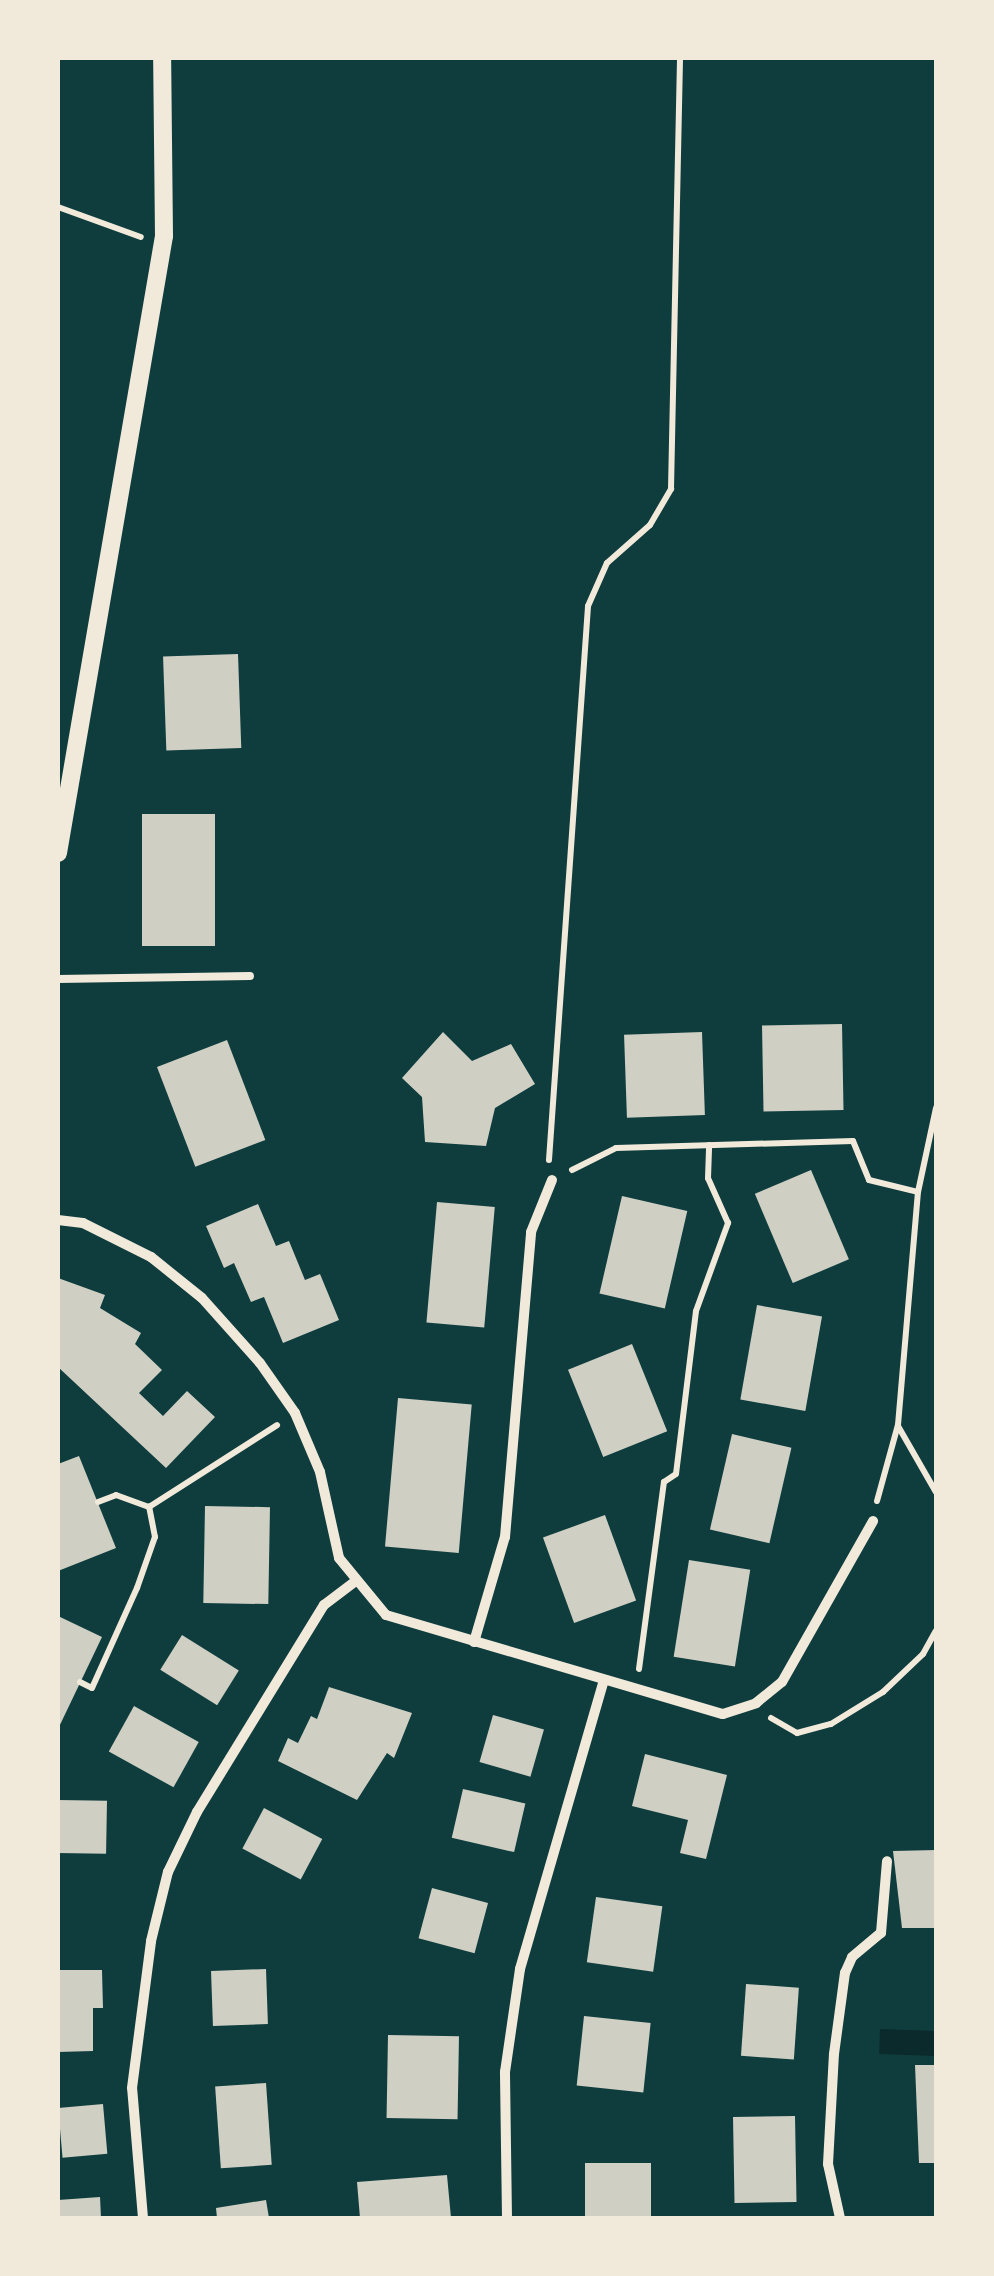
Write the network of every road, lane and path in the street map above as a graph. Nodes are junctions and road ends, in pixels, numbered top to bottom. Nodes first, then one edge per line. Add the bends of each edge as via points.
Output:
1 (162, 58) edge
2 (680, 58) edge
3 (58, 207) edge
4 (164, 236) junction
5 (58, 853) edge
6 (250, 976) dead end
7 (58, 980) edge
8 (936, 1108) edge
9 (547, 1140) dead end
10 (709, 1145) junction
11 (552, 1180) joint
12 (918, 1192) junction
13 (58, 1220) edge
14 (278, 1424) dead end
15 (898, 1425) junction
16 (936, 1492) edge
17 (880, 1493) dead end
18 (98, 1502) dead end
19 (150, 1507) junction
20 (873, 1521) dead end
21 (353, 1583) junction
22 (936, 1631) edge
23 (474, 1642) junction
24 (639, 1670) dead end
25 (604, 1680) junction
26 (80, 1682) dead end
27 (756, 1703) junction
28 (887, 1861) dead end
29 (143, 2218) edge
30 (507, 2218) edge
31 (840, 2218) edge

1 - 4 street
2 - 9 path via 671,490 650,525 607,563 588,606
3 - 4 path via 141,237
4 - 5 street
6 - 7 lane
8 - 12 path
10 - 11 path via 616,1148
10 - 12 path via 852,1140 869,1180
10 - 24 path via 708,1178 728,1222 696,1311 676,1474 664,1482
11 - 23 street via 530,1232 506,1537
12 - 15 path
13 - 21 street via 83,1223 151,1257 202,1298 260,1363 314,1457 339,1558
14 - 19 path
15 - 16 path
15 - 17 path
18 - 19 path via 116,1495
19 - 26 path via 155,1537 138,1588 92,1688
20 - 27 street via 782,1682
21 - 23 street via 386,1615
21 - 29 street via 324,1606 168,1872 150,1941 132,2088
22 - 27 path via 923,1654 883,1692 831,1724 797,1733
23 - 25 street
25 - 27 street via 723,1714
25 - 30 street via 520,1969 505,2072
28 - 31 street via 881,1933 852,1957 845,1973 834,2054 828,2164

